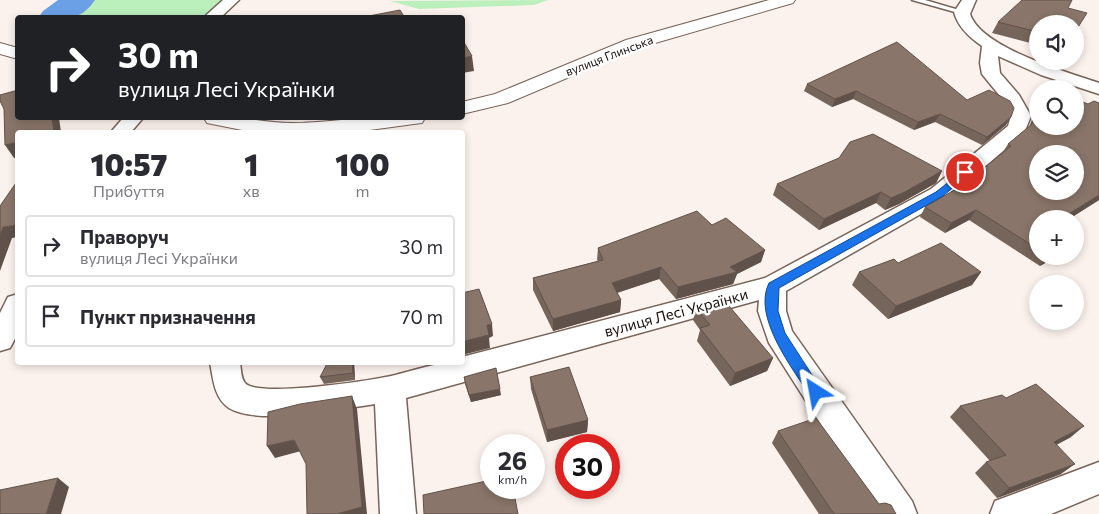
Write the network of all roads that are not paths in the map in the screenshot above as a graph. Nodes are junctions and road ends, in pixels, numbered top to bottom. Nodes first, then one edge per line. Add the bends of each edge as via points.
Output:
1 (232, 0) edge
2 (787, 0) edge
3 (916, 0) edge
4 (966, 6) edge
5 (214, 15) edge
6 (990, 44) junction
7 (1099, 90) edge
8 (465, 107) edge
9 (131, 120) edge
10 (221, 120) edge
11 (400, 120) edge
12 (249, 129) edge
13 (123, 130) edge
14 (296, 130) edge
15 (296, 130) edge
16 (773, 286) junction
17 (15, 310) edge
18 (0, 340) edge
19 (226, 365) edge
20 (390, 389) junction
21 (1099, 478) edge
22 (398, 514) edge
23 (899, 514) edge
24 (1008, 514) edge

1 - 5 street
2 - 8 main road, вулиця Глинська via 632,44 501,99
3 - 4 lane
4 - 6 street via 967,25
6 - 7 street via 1015,58
6 - 16 street, вулиця Лесі Українки via 991,74 1012,99 1021,116 1017,129 939,194
9 - 13 street
10 - 12 main road
11 - 14 main road
12 - 15 main road
16 - 20 street, вулиця Лесі Українки
16 - 23 street via 772,311 779,335
17 - 18 street
19 - 20 street, вулиця Лесі Українки via 230,388 240,398 274,404
20 - 22 street
21 - 24 street

